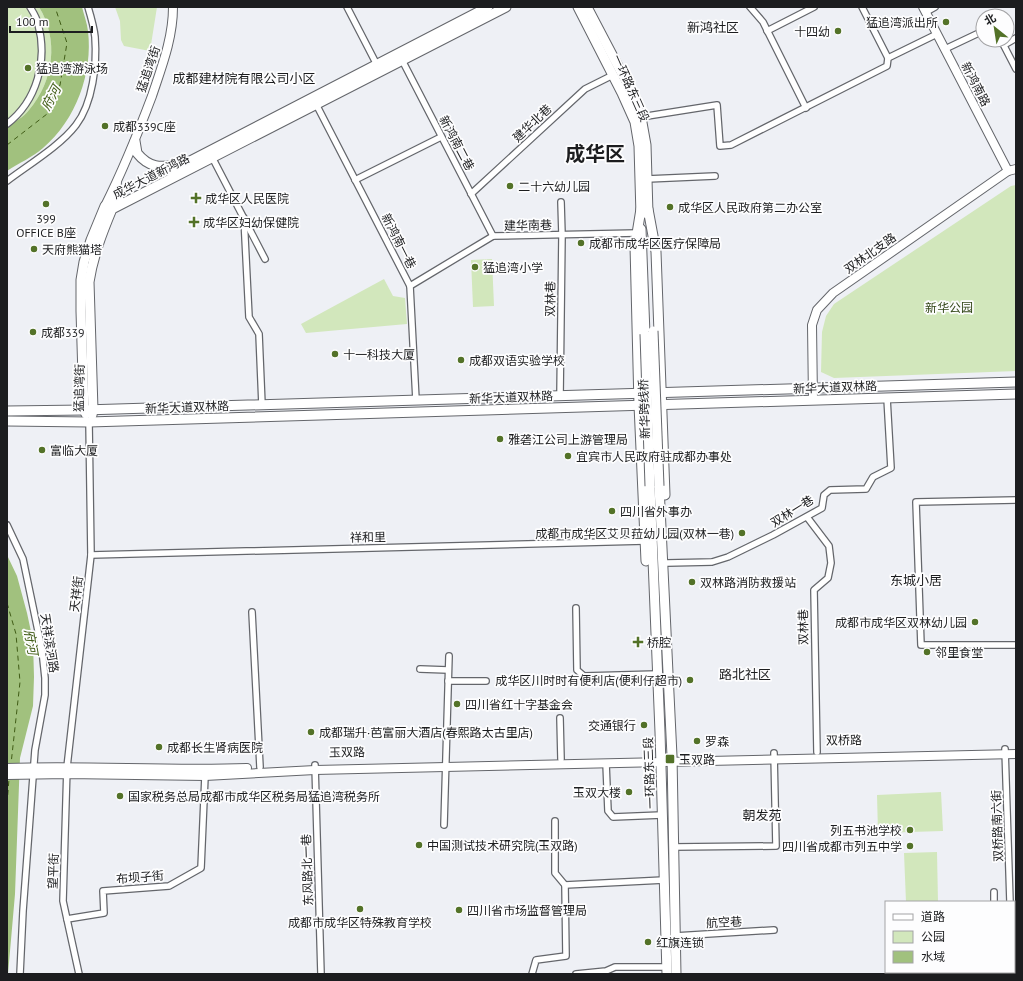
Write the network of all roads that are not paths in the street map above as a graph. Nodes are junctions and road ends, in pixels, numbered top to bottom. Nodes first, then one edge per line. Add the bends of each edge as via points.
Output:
1 (30, 7) edge
2 (88, 7) edge
3 (173, 7) edge
4 (347, 7) edge
5 (488, 7) edge
6 (506, 7) edge
7 (578, 7) edge
8 (587, 7) edge
9 (750, 7) edge
10 (814, 7) edge
11 (862, 7) edge
12 (935, 7) edge
13 (924, 10) edge
14 (767, 31) junction
15 (937, 34) junction
16 (975, 35) edge
17 (1006, 48) edge
18 (945, 49) junction
19 (888, 58) junction
20 (402, 60) junction
21 (377, 65) junction
22 (1016, 69) edge
23 (613, 75) junction
24 (316, 104) junction
25 (806, 108) junction
26 (641, 118) junction
27 (7, 124) edge
28 (441, 137) junction
29 (135, 141) junction
30 (212, 157) junction
31 (185, 165) junction
32 (1012, 170) edge
33 (715, 176) dead end
34 (648, 179) junction
35 (355, 180) junction
36 (7, 181) edge
37 (471, 194) junction
38 (561, 202) dead end
39 (110, 205) junction
40 (644, 209) junction
41 (244, 218) junction
42 (637, 233) junction
43 (562, 235) junction
44 (493, 236) junction
45 (265, 259) dead end
46 (410, 286) junction
47 (1016, 382) edge
48 (812, 388) junction
49 (639, 393) junction
50 (661, 393) junction
51 (1016, 394) edge
52 (560, 396) junction
53 (887, 398) junction
54 (416, 400) junction
55 (813, 400) junction
56 (262, 405) junction
57 (639, 405) junction
58 (662, 405) junction
59 (89, 410) junction
60 (7, 411) edge
61 (7, 421) edge
62 (89, 422) junction
63 (654, 486) junction
64 (1016, 500) edge
65 (806, 517) junction
66 (7, 525) edge
67 (645, 541) junction
68 (91, 555) junction
69 (667, 563) junction
70 (654, 598) junction
71 (664, 598) junction
72 (576, 608) dead end
73 (252, 612) dead end
74 (1016, 645) edge
75 (448, 656) dead end
76 (420, 669) dead end
77 (448, 670) junction
78 (657, 674) junction
79 (486, 681) dead end
80 (448, 682) junction
81 (560, 718) dead end
82 (1016, 749) edge
83 (817, 752) junction
84 (1005, 752) junction
85 (1016, 754) edge
86 (774, 756) junction
87 (560, 759) junction
88 (660, 759) junction
89 (672, 759) junction
90 (606, 763) junction
91 (445, 764) junction
92 (260, 767) junction
93 (315, 767) junction
94 (7, 768) edge
95 (23, 771) junction
96 (33, 771) junction
97 (67, 771) junction
98 (7, 775) edge
99 (205, 776) junction
100 (662, 815) junction
101 (555, 821) dead end
102 (444, 824) dead end
103 (674, 847) junction
104 (664, 880) junction
105 (565, 885) junction
106 (994, 892) dead end
107 (994, 901) edge
108 (1010, 901) edge
109 (67, 919) junction
110 (774, 930) dead end
111 (675, 936) junction
112 (675, 946) junction
113 (663, 972) edge
114 (20, 974) edge
115 (79, 974) edge
116 (321, 974) edge
117 (532, 974) edge
118 (576, 974) edge
119 (676, 974) edge
120 (681, 974) edge

1 - 27 street via 38,23 42,52 40,72 29,100 18,116
2 - 36 street via 95,35 95,57 84,111 75,125 59,141
3 - 29 main road, 猛追湾街 via 171,36 164,61
4 - 21 street
5 - 21 main road, 成华大道新鸿路
6 - 20 main road, 成华大道新鸿路
7 - 23 main road, 一环路东三段
8 - 26 main road, 一环路东三段 via 630,89
9 - 14 street
10 - 14 street
11 - 19 street
12 - 13 street
13 - 15 main road, 新鸿南路
14 - 25 street
15 - 18 main road, 新鸿南路
15 - 19 street
16 - 18 street
17 - 22 street
18 - 32 main road, 新鸿南路
19 - 25 street via 887,66
20 - 24 main road, 成华大道新鸿路
20 - 28 street, 新鸿南二巷
21 - 31 main road, 成华大道新鸿路
23 - 37 street, 建华北巷 via 585,89
23 - 40 main road, 一环路东三段 via 630,110 638,136
24 - 30 main road, 成华大道新鸿路
24 - 35 street, 新鸿南一巷
25 - 26 street via 731,145 720,146 717,106
26 - 34 main road, 一环路东三段
28 - 35 street
28 - 37 street, 新鸿南二巷
29 - 31 main road via 137,153 151,165
29 - 39 main road, 猛追湾街
30 - 39 main road, 成华大道新鸿路
30 - 41 street
31 - 39 main road, 成华大道新鸿路
32 - 48 main road, 双林北支路 via 833,293 817,310 812,326
33 - 34 street
34 - 40 main road, 一环路东三段
35 - 46 street, 新鸿南一巷
37 - 44 street, 新鸿南二巷
38 - 43 street, 双林巷
39 - 59 main road, 猛追湾街 via 92,262 89,282
40 - 42 main road
40 - 50 main road via 656,252
40 - 63 main road, 新华跨线桥, bridge
41 - 45 street
41 - 56 street via 249,317 259,334
42 - 43 street, 建华南巷
42 - 49 main road via 635,246
43 - 44 street, 建华南巷
43 - 52 street, 双林巷
44 - 46 street, 建华南巷
46 - 54 street, 新鸿南一巷
47 - 48 main road, 新华大道双林路
48 - 50 main road, 新华大道双林路
48 - 55 main road, 双林北支路
49 - 50 main road, 新华大道双林路
49 - 52 main road, 新华大道双林路
49 - 57 main road
50 - 58 main road
51 - 53 main road, 新华大道双林路
52 - 54 main road, 新华大道双林路
53 - 55 main road, 新华大道双林路
53 - 65 street, 双林一巷 via 891,468 873,477 866,489 830,490 824,495 822,508
54 - 56 main road, 新华大道双林路
55 - 58 main road, 新华大道双林路
56 - 59 main road, 新华大道双林路
57 - 58 main road, 新华大道双林路
57 - 62 main road, 新华大道双林路
57 - 67 main road
58 - 69 main road
59 - 60 main road, 新华大道双林路
59 - 62 main road, 猛追湾街
61 - 62 main road, 新华大道双林路
62 - 68 street, 天祥街
63 - 70 main road, 一环路东三段
63 - 71 main road
64 - 74 street via 916,502 921,645
65 - 69 street, 双林一巷 via 728,557 712,562
65 - 83 street, 双林巷 via 829,546 831,564 828,578 814,590
66 - 96 street, 天祥滨河路 via 23,558 42,650 45,678 45,695
67 - 68 street, 祥和里
67 - 70 main road via 647,580
68 - 97 street, 天祥街
69 - 71 main road
70 - 78 main road, 一环路东三段
71 - 89 main road, 一环路东三段
72 - 78 street via 577,670 584,676
73 - 92 street
75 - 77 street
76 - 77 street
77 - 80 street
78 - 88 main road, 一环路东三段
79 - 80 street
80 - 91 street
81 - 87 street
82 - 84 main road, 双桥路
83 - 84 main road, 双桥路
83 - 86 main road, 双桥路
84 - 85 main road, 双桥路
84 - 86 main road, 双桥路
84 - 108 street, 双桥路南六街
86 - 89 main road, 双桥路
86 - 103 street via 776,846
87 - 88 main road, 玉双路
87 - 91 main road, 玉双路
88 - 89 main road, 玉双路
88 - 90 main road, 玉双路
88 - 100 main road, 一环路东三段
89 - 103 main road, 一环路东三段
90 - 91 main road, 玉双路
90 - 100 street via 608,811 613,817
91 - 93 main road, 玉双路
91 - 102 street
92 - 93 main road, 玉双路
92 - 97 main road, 玉双路
93 - 99 main road, 玉双路
93 - 116 street, 东风路北一巷
94 - 95 main road
95 - 96 main road, 玉双路
95 - 98 main road
96 - 97 main road, 玉双路
96 - 114 street, 天祥滨河路
97 - 99 main road, 玉双路
97 - 109 street, 望平街 via 63,900
99 - 109 street, 布坝子街 via 201,868 169,886 103,891 104,913
100 - 104 main road, 一环路东三段
101 - 105 street via 555,873
103 - 111 main road, 一环路东三段
104 - 105 street
104 - 113 main road, 一环路东三段 via 666,948
105 - 117 street via 566,956 536,960
106 - 107 street
109 - 115 street, 望平街
110 - 111 street, 航空巷
111 - 112 main road, 一环路东三段
112 - 119 main road
112 - 120 main road
113 - 118 street via 615,967 606,971

